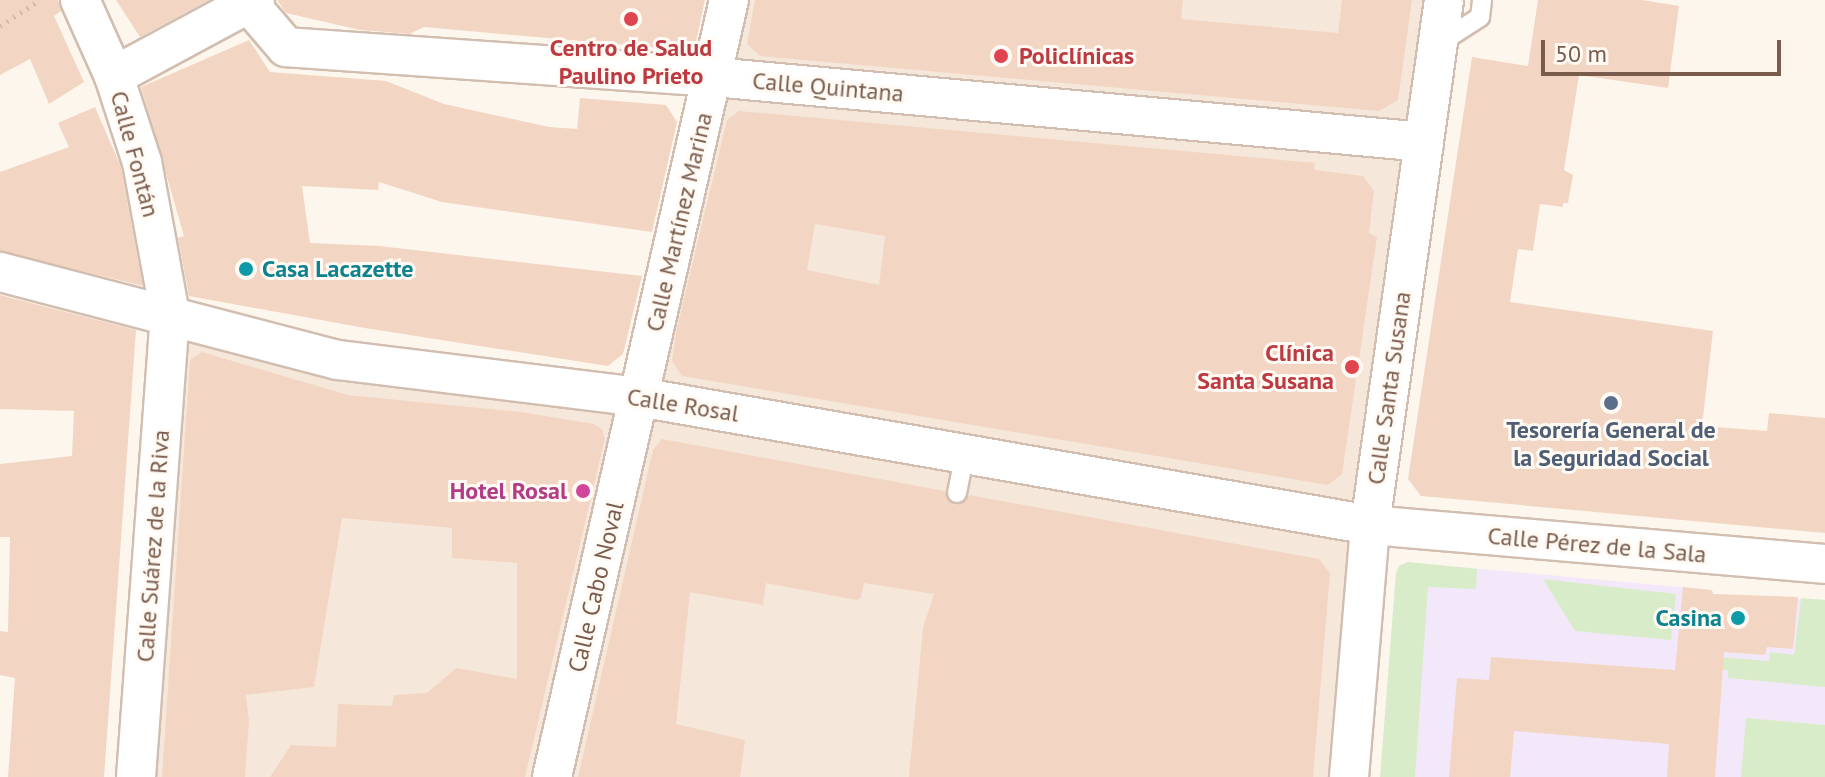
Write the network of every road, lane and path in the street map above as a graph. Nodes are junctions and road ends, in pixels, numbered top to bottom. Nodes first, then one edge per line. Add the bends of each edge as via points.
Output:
1 (40, 0) edge
2 (80, 0) edge
3 (729, 0) edge
4 (1444, 0) edge
5 (1482, 0) edge
6 (253, 2) edge
7 (0, 26) edge
8 (1438, 45) junction
9 (114, 76) junction
10 (713, 77) junction
11 (1424, 142) junction
12 (0, 272) edge
13 (170, 314) junction
14 (639, 397) junction
15 (965, 453) junction
16 (957, 493) dead end
17 (1370, 525) junction
18 (1825, 564) edge
19 (136, 777) edge
20 (552, 777) edge
21 (1349, 777) edge

1 - 7 path
2 - 9 street, Calle Fontán
3 - 10 street, Calle Martínez Marina
4 - 8 street, Calle Santa Susana
5 - 8 lane via 1480,17
6 - 9 street
6 - 10 street, Calle Quintana via 286,47
8 - 11 street, Calle Santa Susana
9 - 13 street, Calle Fontán via 142,162
10 - 11 street, Calle Quintana
10 - 14 street, Calle Martínez Marina
11 - 17 street, Calle Santa Susana
12 - 13 street, Calle Rosal
13 - 14 street, Calle Rosal via 338,360
13 - 19 street, Calle Suárez de la Riva
14 - 15 street, Calle Rosal
14 - 20 street, Calle Cabo Noval
15 - 16 lane
15 - 17 street, Calle Rosal
17 - 18 street, Calle Pérez de la Sala
17 - 21 street, Calle Santa Susana

